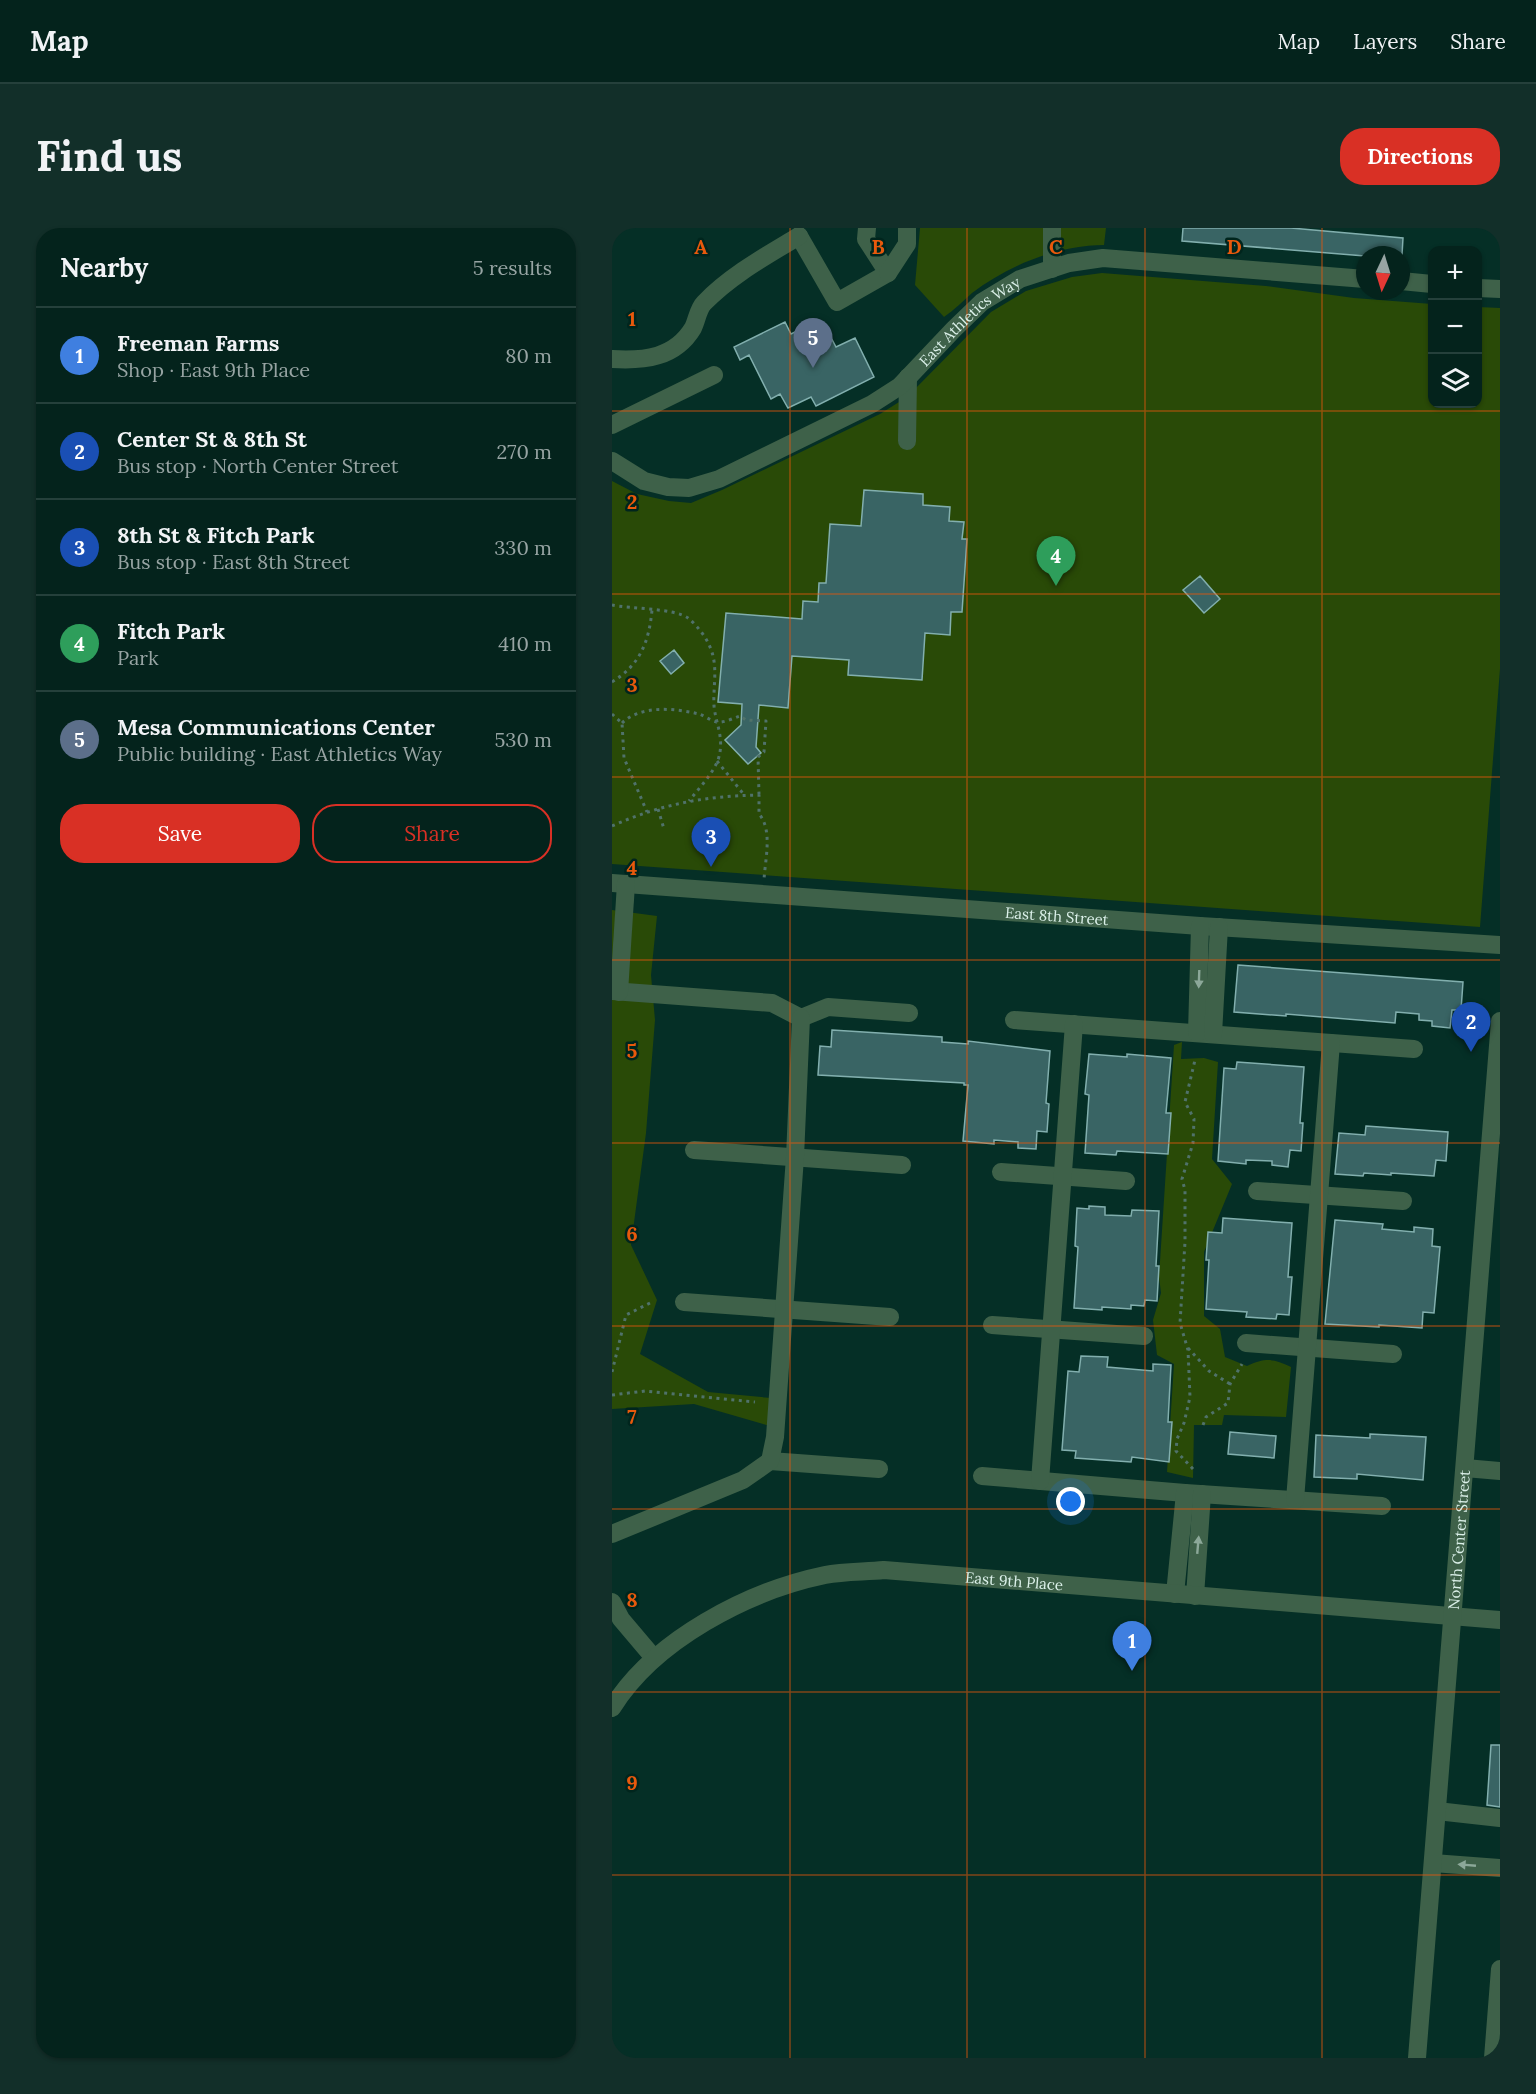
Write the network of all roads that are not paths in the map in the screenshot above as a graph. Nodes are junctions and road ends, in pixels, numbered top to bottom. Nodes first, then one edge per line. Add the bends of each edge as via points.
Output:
1 (867, 228) edge
2 (908, 228) edge
3 (1052, 228) edge
4 (799, 232) edge
5 (1052, 269) junction
6 (888, 273) junction
7 (1356, 278) edge
8 (1410, 283) edge
9 (1428, 284) edge
10 (1482, 288) edge
11 (1500, 289) edge
12 (612, 359) edge
13 (714, 375) dead end
14 (908, 377) junction
15 (612, 425) edge
16 (907, 441) dead end
17 (612, 461) edge
18 (619, 883) edge
19 (1200, 926) junction
20 (1219, 927) junction
21 (1500, 945) edge
22 (615, 991) edge
23 (909, 1012) dead end
24 (801, 1018) junction
25 (1014, 1020) dead end
26 (1500, 1021) edge
27 (1074, 1024) junction
28 (1205, 1034) junction
29 (1331, 1043) junction
30 (1414, 1049) dead end
31 (1496, 1128) edge
32 (694, 1150) dead end
33 (795, 1157) junction
34 (902, 1165) dead end
35 (1001, 1172) dead end
36 (1062, 1177) junction
37 (1126, 1181) dead end
38 (1257, 1191) dead end
39 (1319, 1195) junction
40 (1403, 1201) dead end
41 (684, 1302) dead end
42 (784, 1309) junction
43 (890, 1317) dead end
44 (992, 1324) dead end
45 (1051, 1329) junction
46 (1144, 1336) dead end
47 (1246, 1343) dead end
48 (1307, 1347) junction
49 (1392, 1354) dead end
50 (770, 1461) junction
51 (1465, 1468) junction
52 (879, 1469) dead end
53 (1500, 1471) edge
54 (982, 1476) dead end
55 (1040, 1481) junction
56 (1194, 1494) junction
57 (1295, 1500) junction
58 (1382, 1506) dead end
59 (612, 1534) edge
60 (1175, 1594) junction
61 (1195, 1596) junction
62 (612, 1602) edge
63 (1453, 1616) junction
64 (1500, 1620) edge
65 (654, 1658) junction
66 (614, 1705) edge
67 (1437, 1811) junction
68 (1500, 1818) edge
69 (1433, 1863) junction
70 (1500, 1868) edge
71 (1500, 1969) edge
72 (1418, 2058) edge
73 (1493, 2058) edge

1 - 6 street via 866,239
2 - 6 street via 906,244
3 - 5 street
4 - 6 street via 837,302
4 - 12 street via 702,305 694,326 669,353 652,358
5 - 7 street, East Athletics Way via 1103,258
5 - 14 street, East Athletics Way via 1020,279 982,302
8 - 9 street
10 - 11 street
13 - 15 street
14 - 16 street
14 - 17 street, East Athletics Way via 872,404 719,479 689,488 644,481
18 - 19 street, East 8th Street
18 - 22 street
19 - 20 street, East 8th Street
19 -> 28 street
20 - 21 street, East 8th Street
20 - 28 street
22 - 24 street via 772,1003
23 - 24 street via 828,1007
24 - 33 street
25 - 27 street
26 - 31 street, North Center Street
27 - 28 street
27 - 36 street
28 - 29 street
29 - 30 street
29 - 39 street
31 - 51 street, North Center Street
32 - 33 street
33 - 34 street
33 - 42 street
35 - 36 street
36 - 37 street
36 - 45 street
38 - 39 street
39 - 40 street
39 - 48 street
41 - 42 street
42 - 43 street
42 - 50 street
44 - 45 street
45 - 46 street
45 - 55 street
47 - 48 street
48 - 49 street
48 - 57 street
50 - 52 street
50 - 59 street via 743,1480
51 - 53 street
51 - 63 street, North Center Street
54 - 55 street
55 - 56 street
56 - 57 street
56 - 60 street
61 -> 56 street
57 - 58 street
60 - 61 street, East 9th Place
60 - 65 street, East 9th Place via 884,1570 827,1575 779,1587 727,1611
61 - 63 street, East 9th Place
62 - 65 street
63 - 64 street, East 9th Place
63 - 67 street, North Center Street
65 - 66 street, East 9th Place
67 - 68 street
67 - 69 street, North Center Street
70 -> 69 street
69 - 72 street, North Center Street
71 - 73 street

